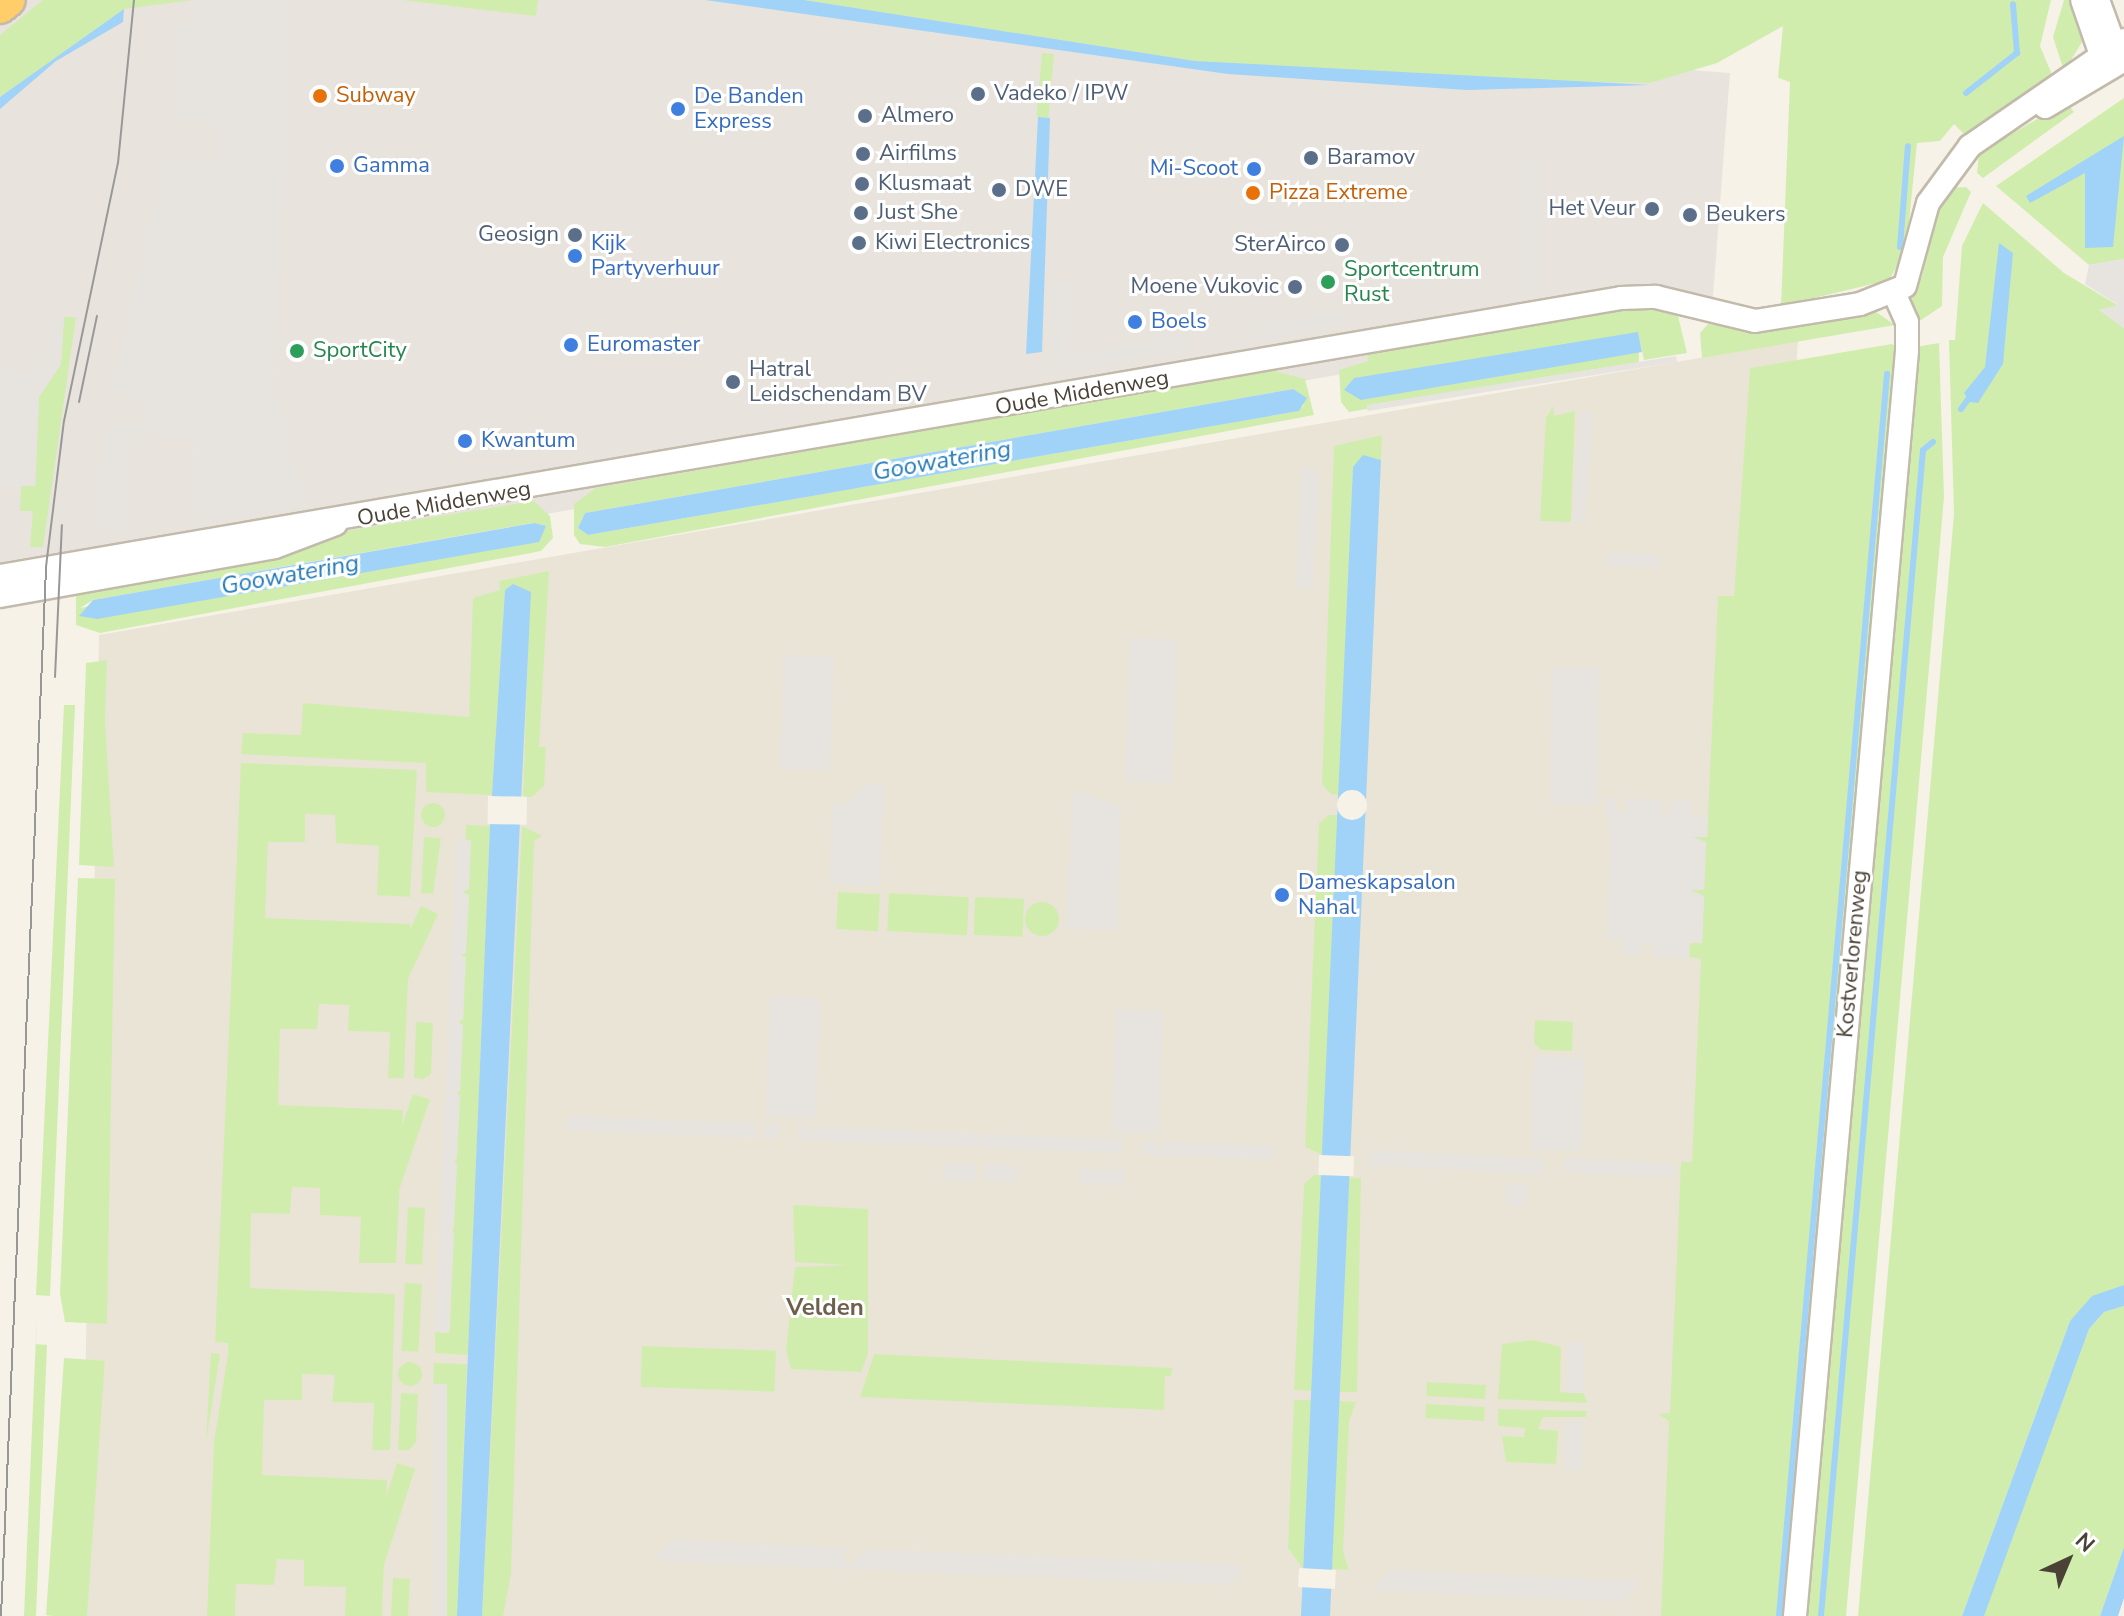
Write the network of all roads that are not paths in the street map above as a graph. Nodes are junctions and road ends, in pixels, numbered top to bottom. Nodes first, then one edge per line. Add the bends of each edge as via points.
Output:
1 (9, 0) edge
2 (2082, 0) edge
3 (2098, 0) edge
4 (0, 7) edge
5 (2117, 53) edge
6 (1895, 295) junction
7 (337, 524) junction
8 (0, 576) edge
9 (0, 596) edge
10 (1795, 1616) edge

1 - 4 highway
2 - 5 street
3 - 5 street
5 - 6 street via 1970,146 1938,183 1910,274
6 - 7 street, Oude Middenweg via 1755,321 1656,297 1621,298
6 - 10 street, Kostverlorenweg via 1907,322 1907,350
7 - 8 street, Oude Middenweg via 277,524
7 - 9 street, Oude Middenweg via 275,547

